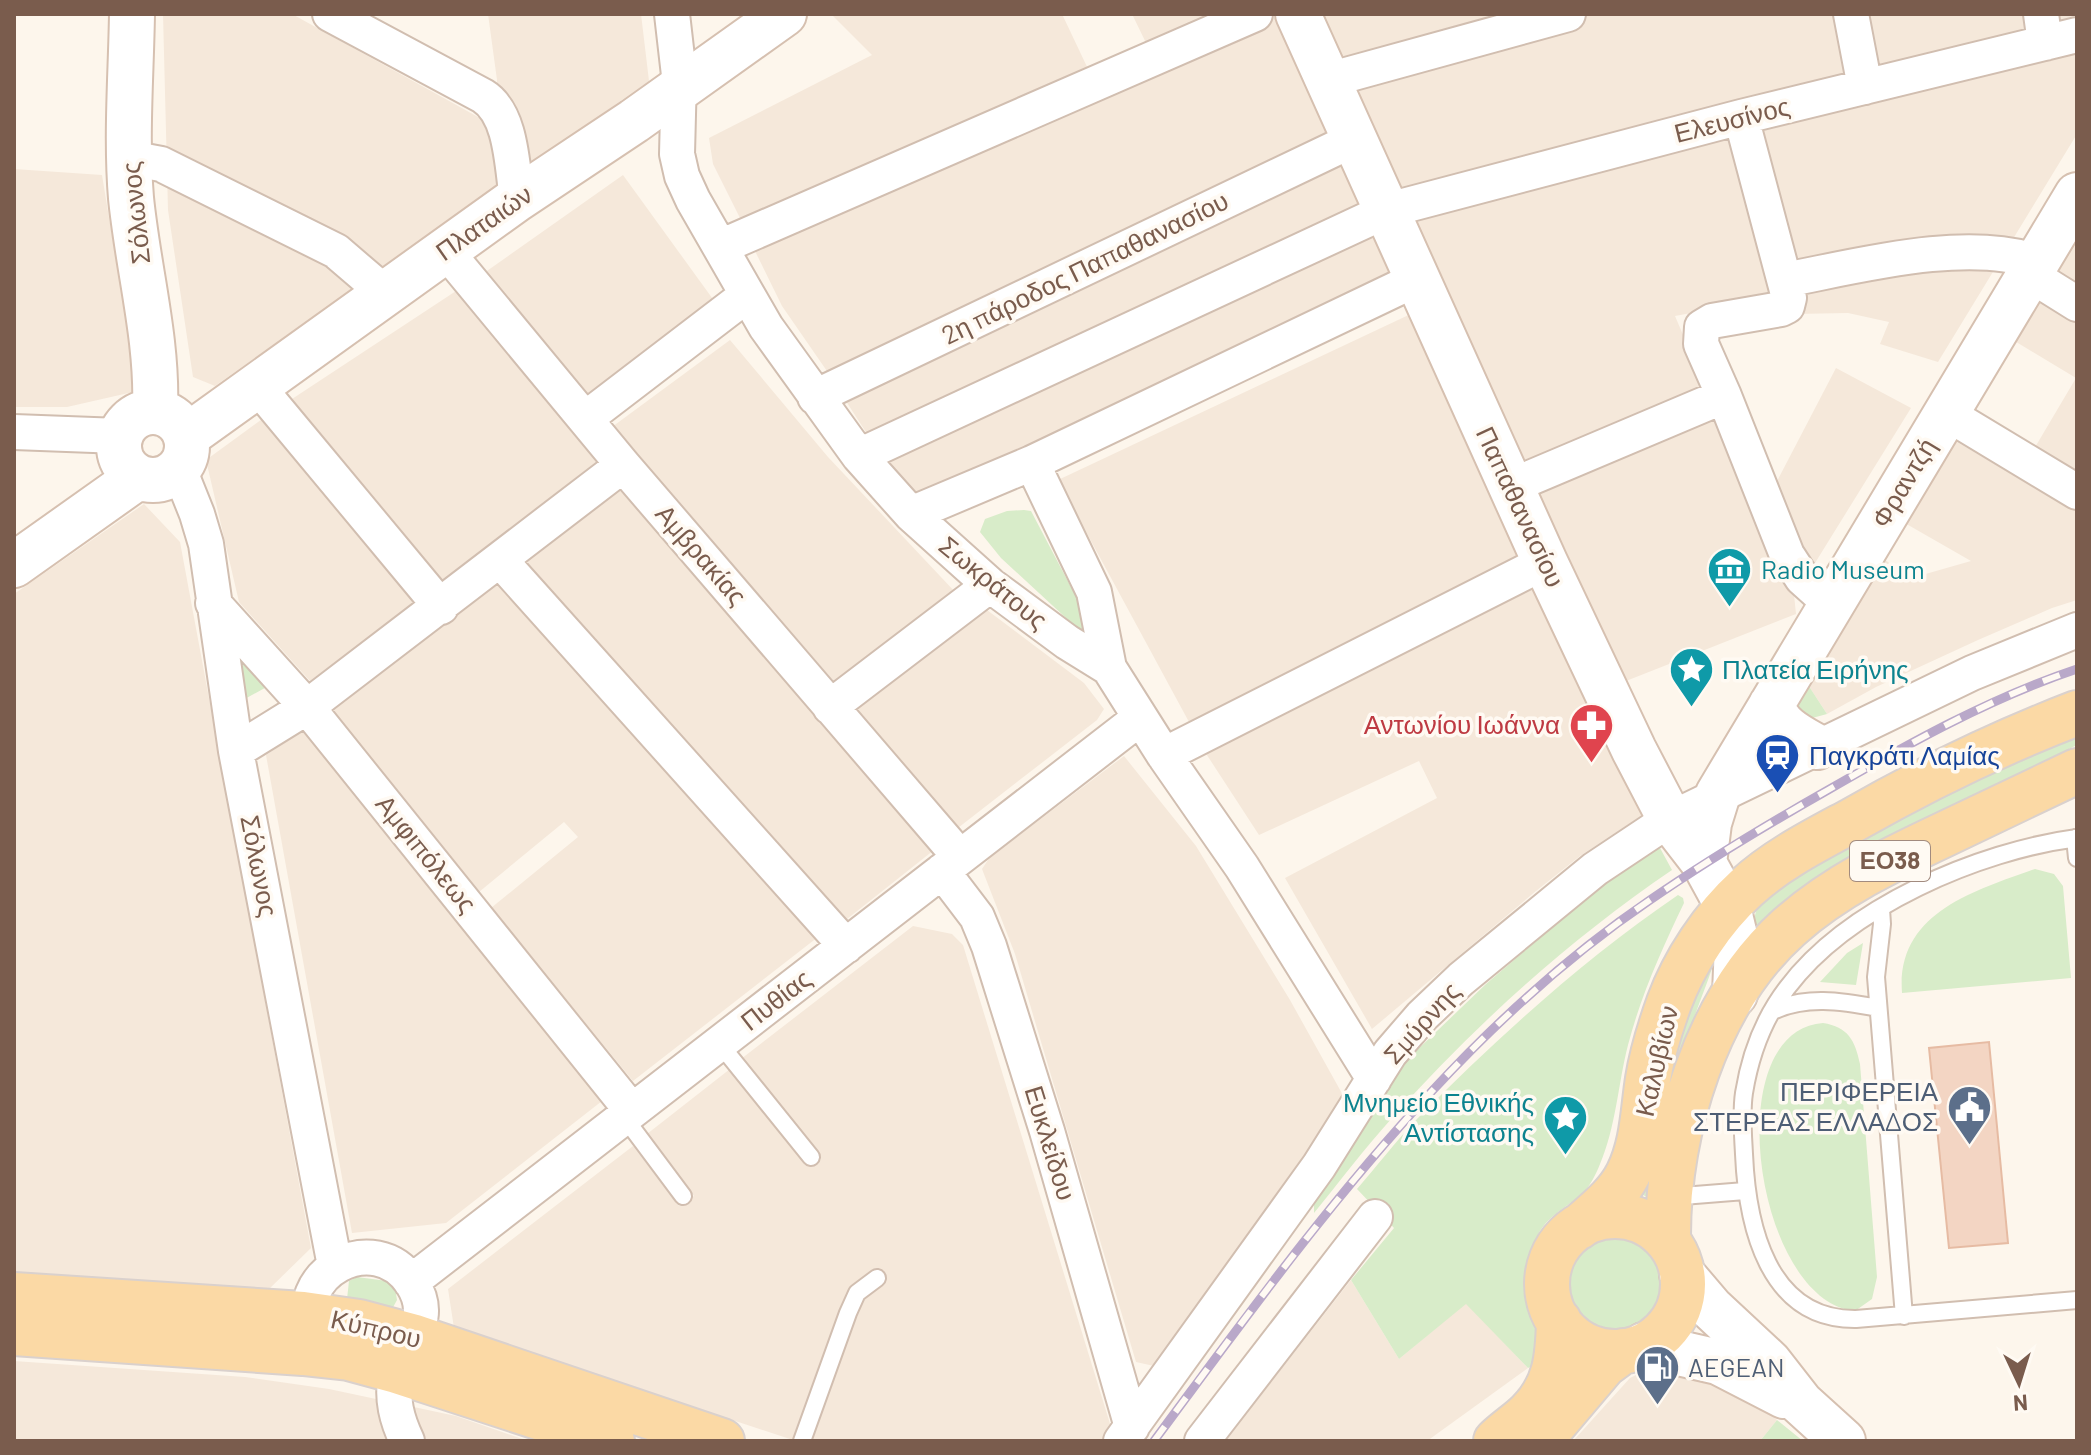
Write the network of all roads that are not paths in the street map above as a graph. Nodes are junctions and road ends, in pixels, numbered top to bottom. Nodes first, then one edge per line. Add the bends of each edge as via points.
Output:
1 (132, 14) edge
2 (330, 14) edge
3 (672, 14) edge
4 (784, 14) edge
5 (1255, 14) edge
6 (1298, 14) edge
7 (1568, 14) edge
8 (1851, 14) edge
9 (2054, 31) edge
10 (1328, 80) junction
11 (679, 87) junction
12 (1865, 87) junction
13 (1741, 117) junction
14 (1355, 139) junction
15 (129, 158) junction
16 (2077, 195) edge
17 (517, 199) junction
18 (1388, 210) junction
19 (720, 247) junction
20 (445, 250) junction
21 (2033, 268) junction
22 (1417, 279) junction
23 (1785, 280) junction
24 (385, 293) junction
25 (747, 295) junction
26 (2077, 304) edge
27 (258, 387) junction
28 (1724, 396) junction
29 (815, 397) junction
30 (1946, 413) junction
31 (585, 419) junction
32 (14, 432) edge
33 (156, 446) junction
34 (859, 456) junction
35 (1032, 463) junction
36 (623, 465) junction
37 (1511, 486) junction
38 (2077, 492) edge
39 (911, 514) junction
40 (500, 560) junction
41 (1545, 562) junction
42 (14, 565) edge
43 (990, 585) junction
44 (213, 603) junction
45 (1831, 604) junction
46 (441, 607) junction
47 (2077, 630) edge
48 (1109, 668) junction
49 (1771, 705) junction
50 (307, 707) junction
51 (830, 707) junction
52 (2077, 713) edge
53 (1140, 718) junction
54 (1817, 747) junction
55 (236, 751) junction
56 (1164, 755) junction
57 (2077, 771) edge
58 (1718, 794) junction
59 (1670, 819) junction
60 (2076, 838) edge
61 (2077, 858) edge
62 (1704, 863) junction
63 (951, 864) junction
64 (1728, 907) junction
65 (1881, 909) junction
66 (846, 946) junction
67 (1753, 1003) junction
68 (1878, 1008) junction
69 (719, 1043) junction
70 (1374, 1079) junction
71 (628, 1114) junction
72 (811, 1157) dead end
73 (1745, 1191) junction
74 (683, 1196) dead end
75 (1669, 1197) junction
76 (1375, 1217) dead end
77 (1579, 1227) junction
78 (1675, 1257) junction
79 (335, 1266) junction
80 (877, 1278) dead end
81 (411, 1282) junction
82 (14, 1295) edge
83 (2077, 1300) edge
84 (309, 1314) junction
85 (1904, 1316) junction
86 (1559, 1321) junction
87 (14, 1333) edge
88 (1634, 1348) junction
89 (406, 1354) junction
90 (329, 1356) junction
91 (1801, 1403) junction
92 (1127, 1434) edge
93 (407, 1441) edge
94 (612, 1441) edge
95 (722, 1441) edge
96 (802, 1441) edge
97 (1202, 1441) edge
98 (1496, 1441) edge
99 (1538, 1441) edge
100 (1843, 1441) edge

1 - 15 main road, Σόλωνος
2 - 17 street via 496,106
3 - 11 street, Σωκράτους
4 - 11 main road, Πλαταιών
5 - 19 street
6 - 10 main road, Παπαθανασίου
7 - 10 street
8 - 12 street
9 - 12 street, Ελευσίνος
10 - 14 main road, Παπαθανασίου
11 - 17 main road, Πλαταιών
11 - 19 street, Σωκράτους via 679,164
12 - 13 street, Ελευσίνος
13 - 18 street, Ελευσίνος
13 - 23 street
14 - 18 main road, Παπαθανασίου
14 - 29 street, 2η πάροδος Παπαθανασίου
15 - 24 street via 161,164 336,251
15 - 33 main road, Σόλωνος via 155,364
16 - 21 main road, Φραντζή
17 - 20 main road, Πλαταιών
18 - 22 main road, Παπαθανασίου
18 - 34 street, Ελευσίνος
19 - 25 street, Σωκράτους
20 - 24 main road, Πλαταιών
20 - 31 street, Αμβρακίας
21 - 23 street via 2015,254 1959,253
21 - 26 street
21 - 30 main road, Φραντζή
22 - 35 street
22 - 37 main road, Παπαθανασίου
23 - 28 street via 1785,308 1702,327 1701,344
24 - 27 main road, Πλαταιών
25 - 29 street, Σωκράτους
25 - 31 street
27 - 33 main road, Πλαταιών
27 - 46 street
28 - 37 street
28 - 45 street via 1787,555 1802,578
29 - 34 street, Σωκράτους
30 - 38 street
30 - 45 main road, Φραντζή
31 - 36 street, Αμβρακίας
32 - 33 street
33 - 42 main road, Πλαταιών
33 - 44 street, Σόλωνος via 197,514
34 - 39 street, Σωκράτους
35 - 39 street
35 - 48 street via 1094,592
36 - 40 street
36 - 51 street, Αμβρακίας
37 - 41 main road, Παπαθανασίου
39 - 43 street, Σωκράτους
40 - 46 street
40 - 66 street
41 - 56 street
41 - 59 main road, Παπαθανασίου
43 - 48 street, Σωκράτους
43 - 51 street
44 - 50 street, Αμφιπόλεως
44 - 55 street, Σόλωνος
45 - 49 main road, Φραντζή
46 - 50 street
47 - 54 street, Σμύρνης
48 - 53 street, Σωκράτους
49 - 54 main road via 1784,728
49 - 58 main road, Φραντζή
50 - 55 street
50 - 71 street, Αμφιπόλεως
51 - 63 street, Αμβρακίας
52 - 64 main road, Καλυβίων / ΕΟ38 via 1961,763 1857,817 1761,876
53 - 56 street, Σωκράτους
53 - 63 street, Πυθίας
54 - 58 street, Σμύρνης
55 - 79 street, Σόλωνος
56 - 70 street, Σωκράτους via 1242,867
57 - 67 main road, Καλυβίων / ΕΟ38 via 1839,889 1787,928 1759,960
58 - 59 street, Σμύρνης
58 - 62 main road, Φραντζή
59 - 62 main road, Παπαθανασίου
59 - 70 street, Σμύρνης via 1595,869 1461,979 1406,1033
60 - 61 lane
60 - 65 lane via 1994,858
62 - 64 main road, Παπαθανασίου
63 - 66 street, Πυθίας
63 - 92 street, Ευκλείδου via 989,946 1047,1131
64 - 67 main road, Παπαθανασίου
64 - 77 main road, Καλυβίων / ΕΟ38 via 1691,958 1669,1002 1628,1175
65 - 67 lane via 1846,931 1789,985
65 - 68 lane
66 - 69 street, Πυθίας
67 - 68 lane via 1810,1001
67 - 73 lane via 1755,1051 1744,1094
67 - 75 main road, Καλυβίων / ΕΟ38 via 1717,1024 1695,1075
68 - 85 lane
69 - 71 street, Πυθίας
69 - 72 lane
70 - 92 street, Σμύρνης via 1319,1166
71 - 74 lane
71 - 81 street, Πυθίας
73 - 75 lane
73 - 85 lane via 1764,1258 1798,1301 1839,1318
75 - 78 main road, Καλυβίων / ΕΟ38
76 - 97 street
77 - 78 main road via 1601,1218 1626,1217 1649,1225
77 - 86 main road, ΕΟ38 via 1562,1241 1549,1269 1550,1301
78 - 88 main road, ΕΟ38 via 1678,1310 1664,1331
78 - 91 main road via 1711,1308 1769,1362
79 - 81 street via 355,1258 377,1258
79 - 84 street via 314,1290
80 - 96 lane via 857,1293
81 - 89 street via 421,1310
82 - 84 main road, Κύπρου
83 - 85 lane
84 - 89 main road, Κύπρου via 359,1322
84 - 90 street via 317,1341
86 - 88 main road via 1587,1345
86 - 98 main road, ΕΟ38 via 1557,1365 1550,1385 1529,1414
87 - 90 main road, Κύπρου
88 - 91 main road via 1718,1362
88 - 99 main road, ΕΟ38 via 1604,1365
89 - 90 main road, Κύπρου
89 - 93 street via 395,1409
89 - 94 main road, Κύπρου
89 - 95 main road, Κύπρου
91 - 100 main road

